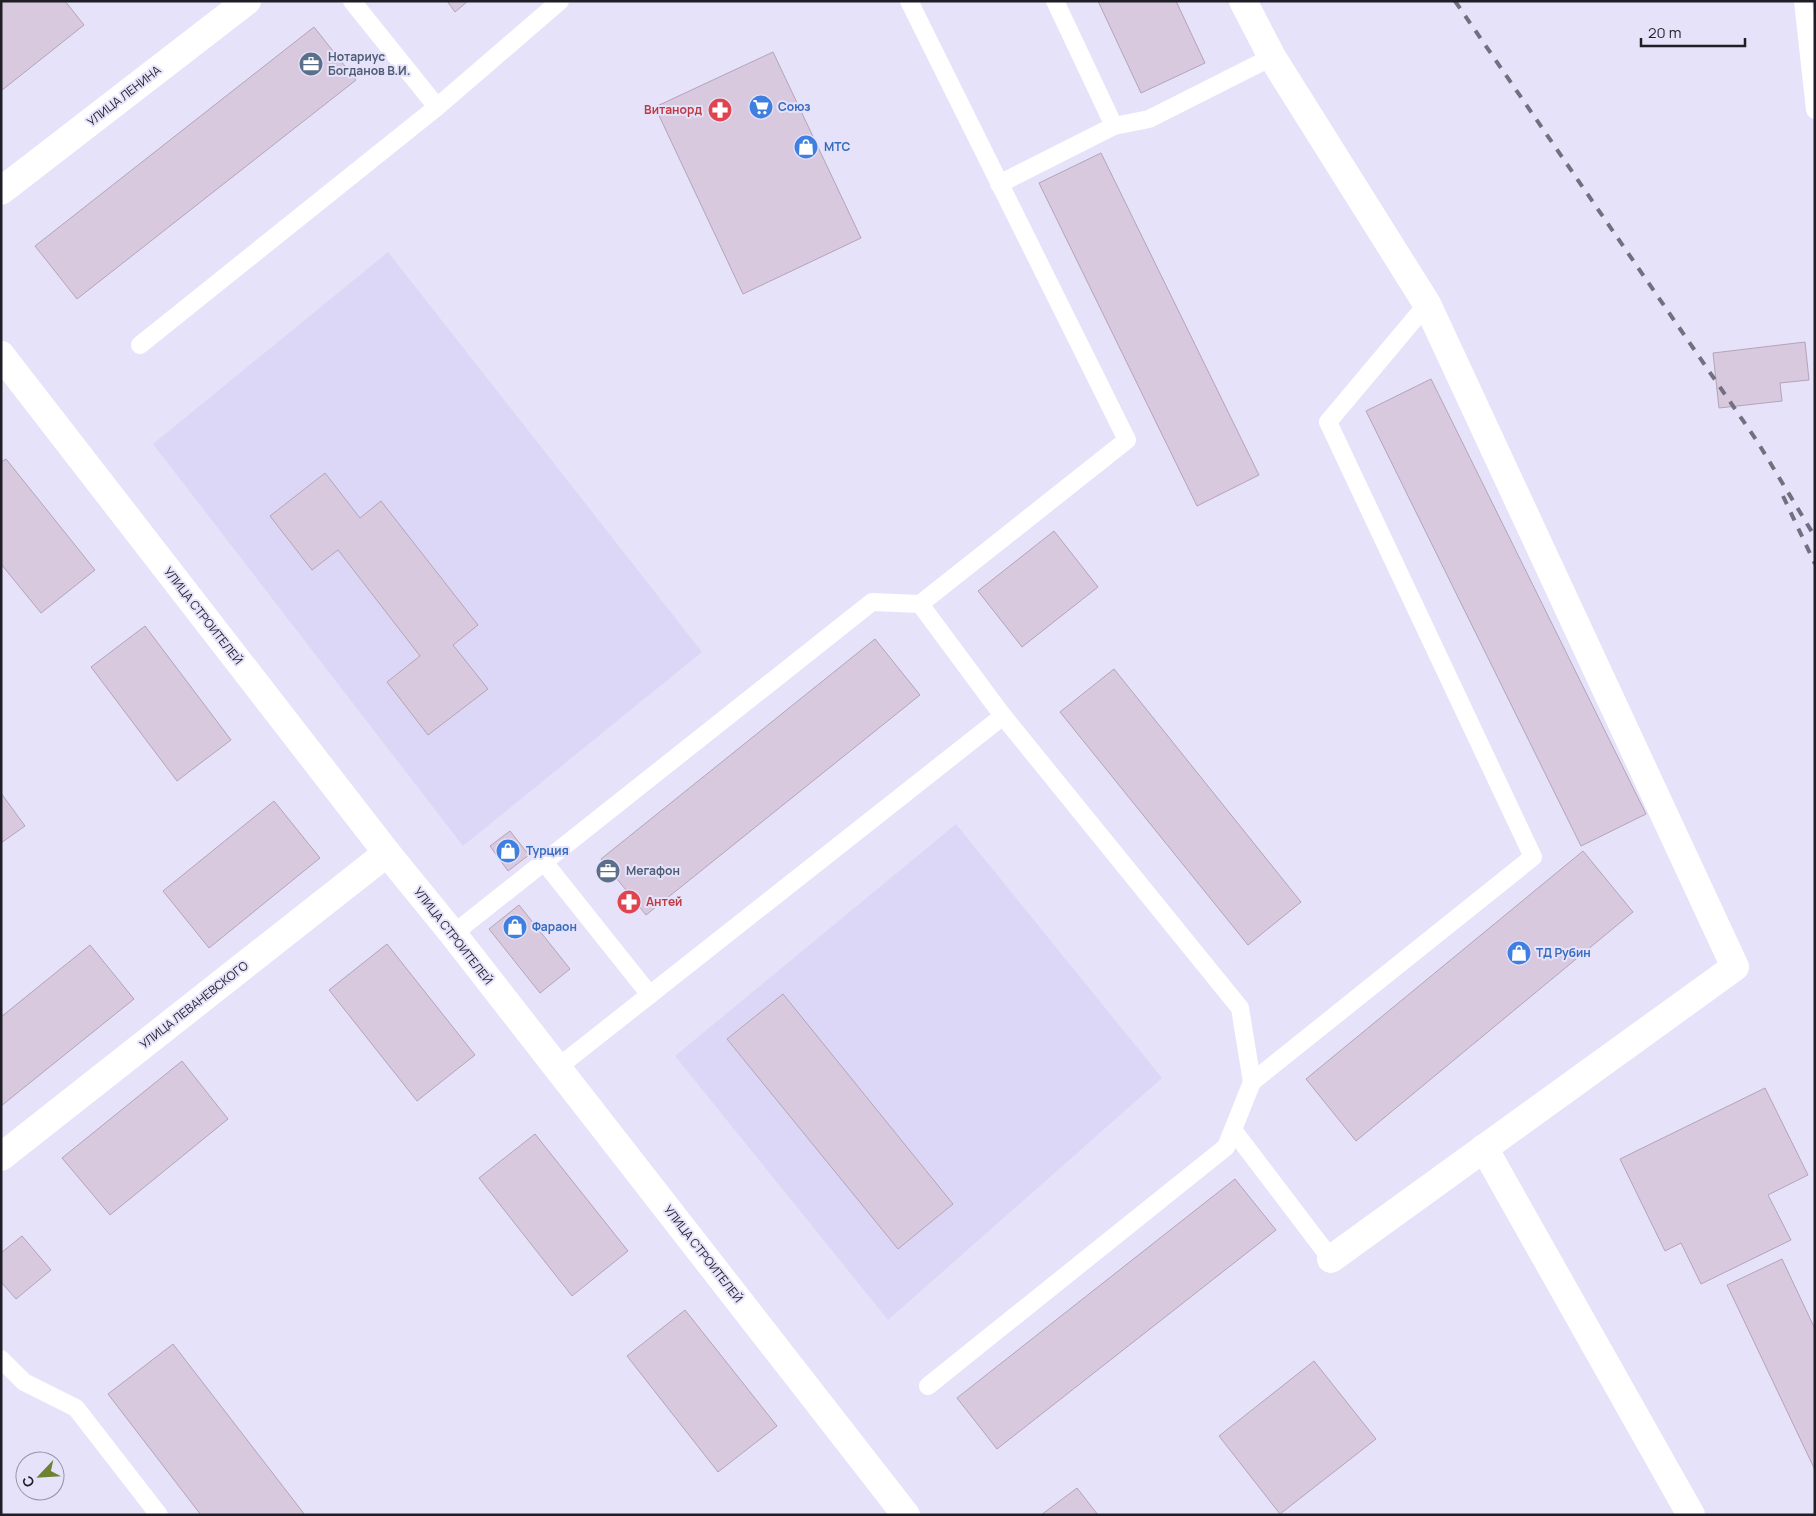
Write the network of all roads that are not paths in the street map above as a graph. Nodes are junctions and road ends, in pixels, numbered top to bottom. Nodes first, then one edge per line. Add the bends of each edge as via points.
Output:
1 (247, 1) edge
2 (352, 1) edge
3 (560, 1) edge
4 (909, 1) edge
5 (1055, 1) edge
6 (1243, 1) edge
7 (1803, 1) edge
8 (1272, 57) junction
9 (437, 108) junction
10 (1815, 110) edge
11 (1114, 126) junction
12 (999, 184) junction
13 (1, 191) edge
14 (1427, 304) junction
15 (140, 345) dead end
16 (1, 356) edge
17 (920, 604) junction
18 (1003, 716) junction
19 (386, 853) junction
20 (544, 862) junction
21 (452, 934) junction
22 (650, 995) junction
23 (557, 1068) junction
24 (1252, 1082) junction
25 (1233, 1130) junction
26 (1484, 1148) junction
27 (1, 1158) edge
28 (1331, 1259) joint
29 (1, 1359) edge
30 (928, 1386) dead end
31 (159, 1515) edge
32 (906, 1515) edge
33 (1691, 1515) edge

1 - 13 street, УЛИЦА ЛЕНИНА
2 - 9 lane
3 - 9 lane
4 - 12 lane
5 - 11 lane
6 - 8 street
7 - 10 lane
8 - 11 lane via 1149,119
8 - 14 street
9 - 15 lane
11 - 12 lane
12 - 17 lane via 1127,440
14 - 24 lane via 1328,422 1533,857
14 - 26 street via 1736,968
16 - 19 street, УЛИЦА СТРОИТЕЛЕЙ
17 - 18 lane
17 - 20 lane via 872,602
18 - 22 lane
18 - 24 lane via 1240,1008
19 - 21 street, УЛИЦА СТРОИТЕЛЕЙ
19 - 27 street, УЛИЦА ЛЕВАНЕВСКОГО
20 - 21 lane
20 - 22 lane
21 - 23 street, УЛИЦА СТРОИТЕЛЕЙ
22 - 23 lane
23 - 32 street, УЛИЦА СТРОИТЕЛЕЙ
24 - 25 lane
25 - 28 lane
25 - 30 lane via 1226,1147
26 - 28 street
26 - 33 street
29 - 31 lane via 24,1382 76,1408

